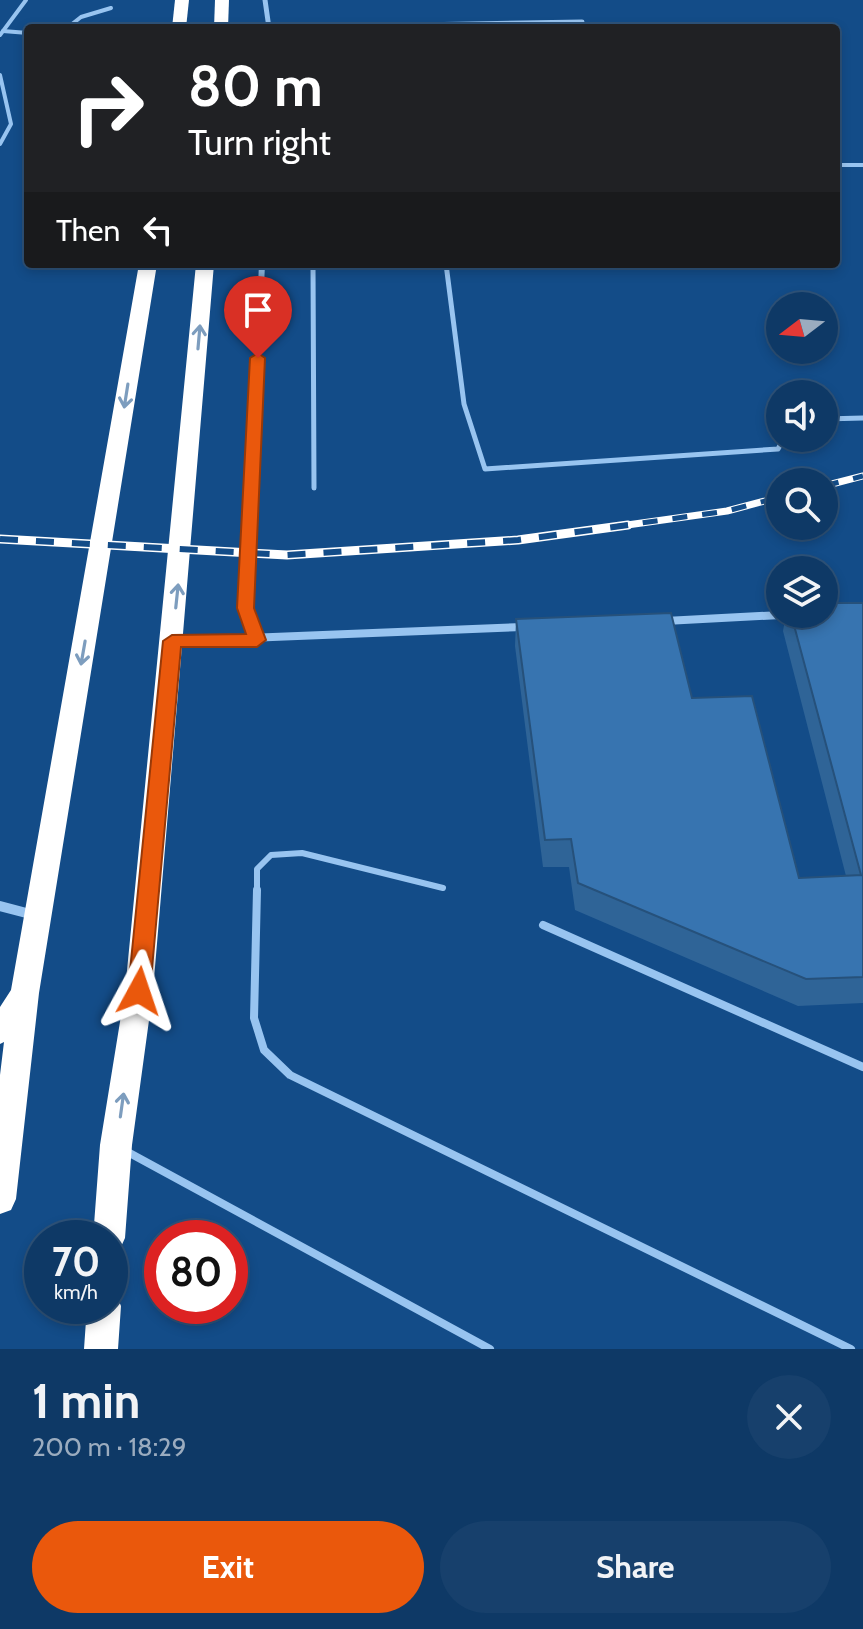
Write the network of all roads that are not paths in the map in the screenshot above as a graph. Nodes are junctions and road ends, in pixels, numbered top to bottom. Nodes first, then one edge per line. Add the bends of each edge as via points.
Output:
1 (26, 0) edge
2 (182, 0) edge
3 (222, 0) edge
4 (265, 0) edge
5 (111, 8) dead end
6 (582, 22) dead end
7 (72, 24) edge
8 (179, 24) edge
9 (221, 24) edge
10 (269, 24) edge
11 (457, 24) edge
12 (2, 33) edge
13 (24, 33) edge
14 (0, 75) edge
15 (0, 144) edge
16 (840, 165) edge
17 (863, 165) edge
18 (147, 268) edge
19 (205, 268) edge
20 (262, 268) edge
21 (313, 268) edge
22 (447, 268) edge
23 (863, 418) edge
24 (838, 419) edge
25 (766, 450) edge
26 (314, 488) dead end
27 (766, 616) edge
28 (657, 621) edge
29 (530, 627) edge
30 (257, 640) junction
31 (172, 641) junction
32 (443, 888) dead end
33 (0, 906) edge
34 (38, 916) junction
35 (543, 925) dead end
36 (25, 993) junction
37 (0, 1031) edge
38 (863, 1067) edge
39 (116, 1145) junction
40 (0, 1199) edge
41 (110, 1220) edge
42 (103, 1324) edge
43 (101, 1349) edge
44 (490, 1349) edge
45 (851, 1349) edge

1 - 12 lane
2 - 8 highway
3 - 9 highway
4 - 10 street
5 - 7 lane
6 - 11 street
12 - 13 lane
14 - 15 lane via 11,124
16 - 17 lane
18 -> 34 highway
31 -> 19 highway
20 - 30 street via 246,608
21 - 26 lane
22 - 25 lane via 464,404 485,469
23 - 24 lane
27 - 28 street
29 - 30 street
30 - 31 street
39 -> 31 highway via 139,991
32 - 45 lane via 302,853 271,855 257,869 254,1018 264,1050 290,1075
33 - 34 street
34 - 36 highway
35 - 38 lane
36 - 37 highway
36 - 40 highway
39 - 41 highway
39 - 44 lane
42 - 43 highway

